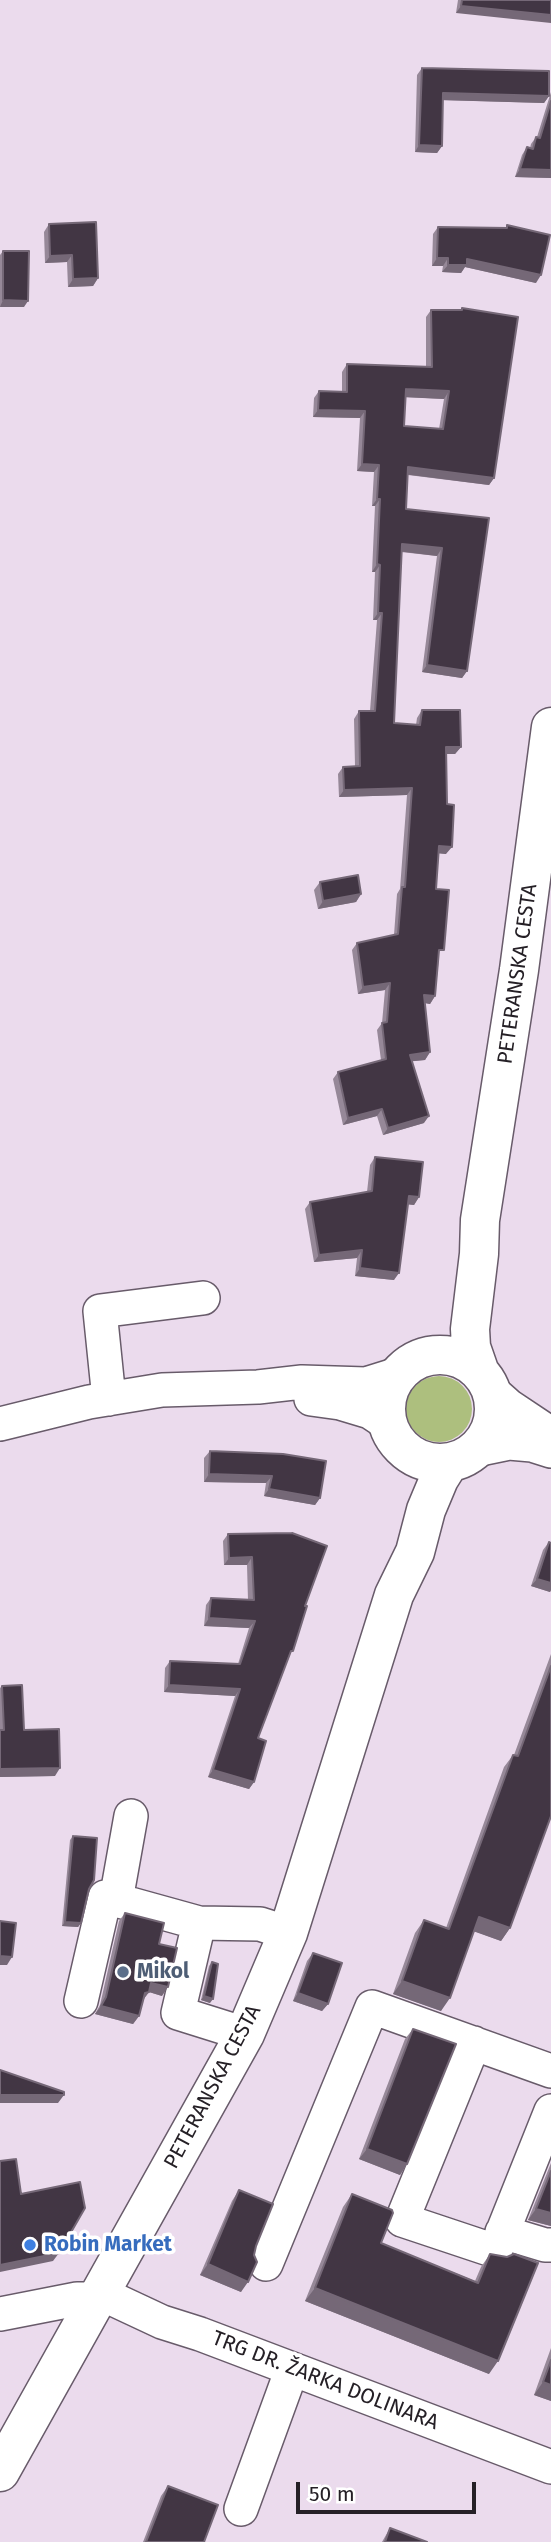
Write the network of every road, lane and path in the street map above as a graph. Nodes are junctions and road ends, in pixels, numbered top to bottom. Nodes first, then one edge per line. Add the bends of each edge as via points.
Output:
1 (551, 727) edge
2 (480, 1220) junction
3 (203, 1298) dead end
4 (410, 1366) junction
5 (485, 1380) junction
6 (258, 1387) junction
7 (109, 1399) junction
8 (0, 1424) edge
9 (551, 1434) edge
10 (397, 1438) junction
11 (551, 1451) edge
12 (462, 1456) junction
13 (394, 1595) junction
14 (131, 1816) dead end
15 (116, 1900) junction
16 (199, 1923) junction
17 (288, 1933) junction
18 (81, 2001) dead end
19 (245, 2035) junction
20 (474, 2043) junction
21 (551, 2071) edge
22 (551, 2112) edge
23 (502, 2232) junction
24 (551, 2245) edge
25 (266, 2264) dead end
26 (98, 2296) junction
27 (48, 2305) junction
28 (0, 2314) edge
29 (75, 2338) junction
30 (292, 2369) junction
31 (551, 2467) edge
32 (0, 2472) edge
33 (241, 2509) dead end

1 - 2 main road, PETERANSKA CESTA
2 - 4 main road, PETERANSKA CESTA via 448,1322 438,1341
2 - 5 main road, PETERANSKA CESTA via 470,1329 471,1347
3 - 7 street via 100,1311
4 - 5 main road via 437,1354 452,1356 467,1361
4 - 6 street via 366,1384 302,1382
4 - 10 main road via 389,1389 386,1406
5 - 9 street via 509,1406
5 - 12 main road via 495,1406 493,1422 486,1437
6 - 7 street via 162,1391
6 - 10 street via 370,1412
7 - 8 street
10 - 12 main road via 421,1459
10 - 13 main road, PETERANSKA CESTA via 409,1466
11 - 12 street via 509,1443
12 - 13 main road, PETERANSKA CESTA via 439,1479 415,1552
13 - 17 main road, PETERANSKA CESTA
14 - 15 street
15 - 16 street
15 - 18 street via 105,1897
16 - 17 street via 260,1924
16 - 19 street via 178,2013
17 - 19 main road, PETERANSKA CESTA
19 - 26 main road, PETERANSKA CESTA
20 - 21 street
20 - 23 street via 402,2220 495,2251
20 - 25 street via 372,2007
22 - 23 street
23 - 24 street
26 - 27 street
26 - 29 main road, PETERANSKA CESTA
26 - 30 street, TRG DR. ŽARKA DOLINARA
27 - 28 street
27 - 29 street
29 - 32 main road, PETERANSKA CESTA
30 - 31 street, TRG DR. ŽARKA DOLINARA
30 - 33 street

